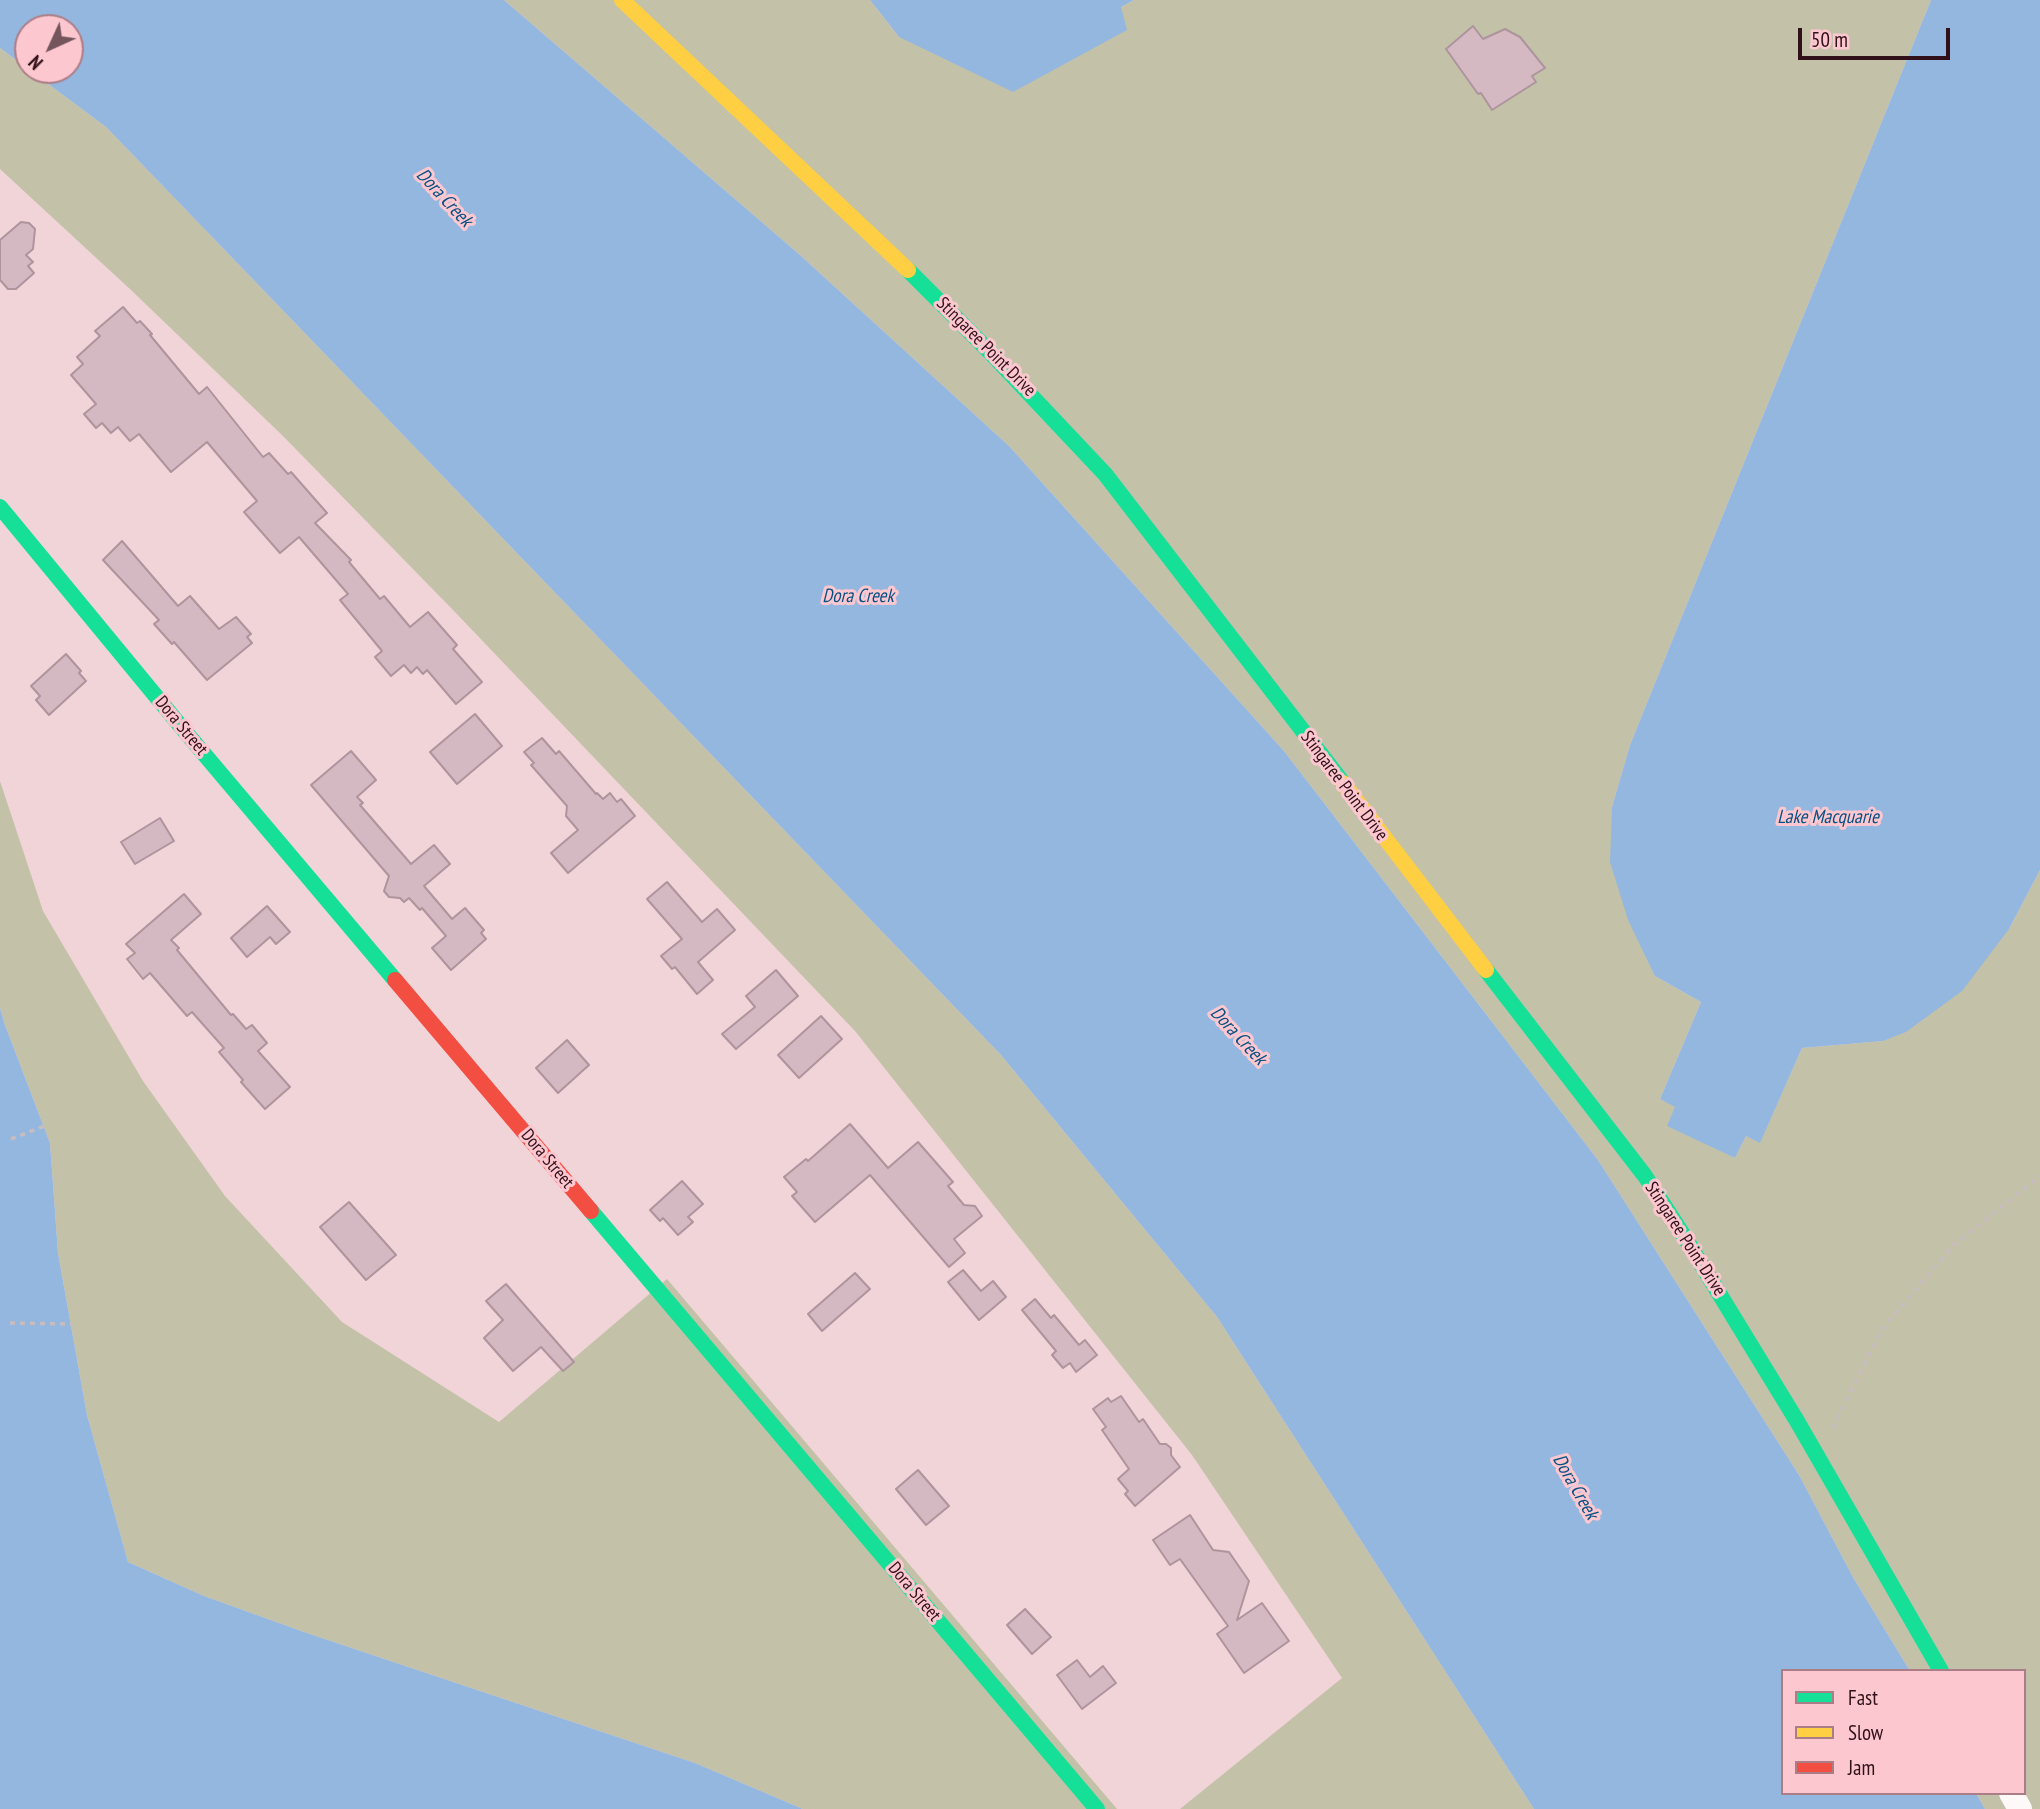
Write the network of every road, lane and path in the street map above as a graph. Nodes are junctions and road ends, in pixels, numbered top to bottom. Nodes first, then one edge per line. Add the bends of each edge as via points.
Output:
1 (622, 0) edge
2 (0, 507) edge
3 (44, 1126) dead end
4 (11, 1139) dead end
5 (2040, 1175) edge
6 (10, 1324) dead end
7 (71, 1324) dead end
8 (1818, 1458) junction
9 (1940, 1669) edge
10 (1097, 1809) edge

1 - 8 street, Stingaree Point Drive via 951,310 1105,474 1645,1176
2 - 10 street, Dora Street
3 - 4 path
5 - 8 path via 1954,1245 1882,1329
6 - 7 path
8 - 9 street, Stingaree Point Drive

